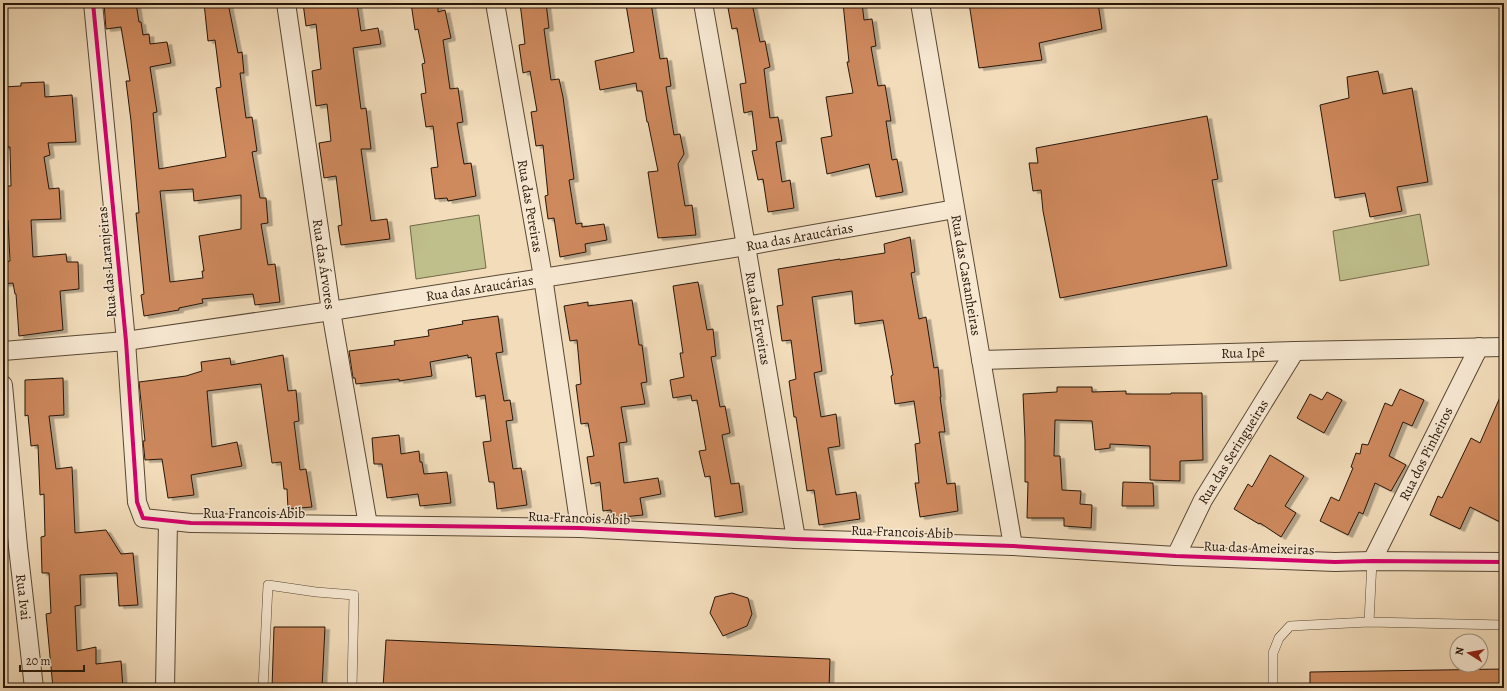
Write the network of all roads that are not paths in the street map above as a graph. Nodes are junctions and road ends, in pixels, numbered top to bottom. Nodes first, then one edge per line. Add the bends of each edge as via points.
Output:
1 (93, 3) edge
2 (286, 3) edge
3 (495, 3) edge
4 (703, 3) edge
5 (920, 3) edge
6 (954, 209) junction
7 (746, 246) junction
8 (542, 277) junction
9 (331, 311) junction
10 (126, 341) junction
11 (1479, 347) junction
12 (1504, 347) edge
13 (3, 351) edge
14 (1295, 351) junction
15 (981, 360) junction
16 (3, 386) edge
17 (143, 518) joint
18 (168, 522) junction
19 (368, 525) junction
20 (580, 528) junction
21 (796, 539) junction
22 (1014, 546) junction
23 (11, 548) edge
24 (1176, 556) junction
25 (1372, 561) junction
26 (1504, 562) edge
27 (1369, 622) junction
28 (1504, 625) edge
29 (34, 688) edge
30 (165, 688) edge
31 (263, 688) edge
32 (352, 688) edge
33 (1273, 688) edge

1 - 10 street, Rua das Laranjeiras
2 - 9 street, Rua das Árvores
3 - 8 street, Rua das Pereiras
4 - 7 street, Rua das Erveiras
5 - 6 street, Rua das Castanheiras
6 - 7 street, Rua das Araucárias
6 - 15 street, Rua das Castanheiras
7 - 8 street, Rua das Araucárias
7 - 21 street, Rua das Erveiras
8 - 9 street, Rua das Araucárias
8 - 20 street, Rua das Pereiras
9 - 10 street, Rua das Araucárias
9 - 19 street, Rua das Árvores
10 - 13 street, Rua das Araucárias
10 - 17 street, Rua das Laranjeiras via 137,502
11 - 12 street, Rua Ipê
11 - 14 street, Rua Ipê
11 - 25 street, Rua dos Pinheiros
14 - 15 street, Rua Ipê
14 - 24 street, Rua das Seringueiras via 1204,500
15 - 22 street, Rua das Castanheiras
16 - 23 street, Rua Ivai
17 - 18 street, Rua Francois Abib
18 - 19 street, Rua Francois Abib
18 - 30 street
19 - 20 street, Rua Francois Abib
20 - 21 street, Rua Francois Abib
21 - 22 street, Rua Francois Abib
22 - 24 street, Rua das Ameixeiras
23 - 29 street, Rua Ivai
24 - 25 street, Rua das Ameixeiras
25 - 26 street, Rua das Ameixeiras
25 - 27 lane
27 - 28 lane
27 - 33 lane via 1290,626 1279,638 1273,654
31 - 32 lane via 268,585 354,595

